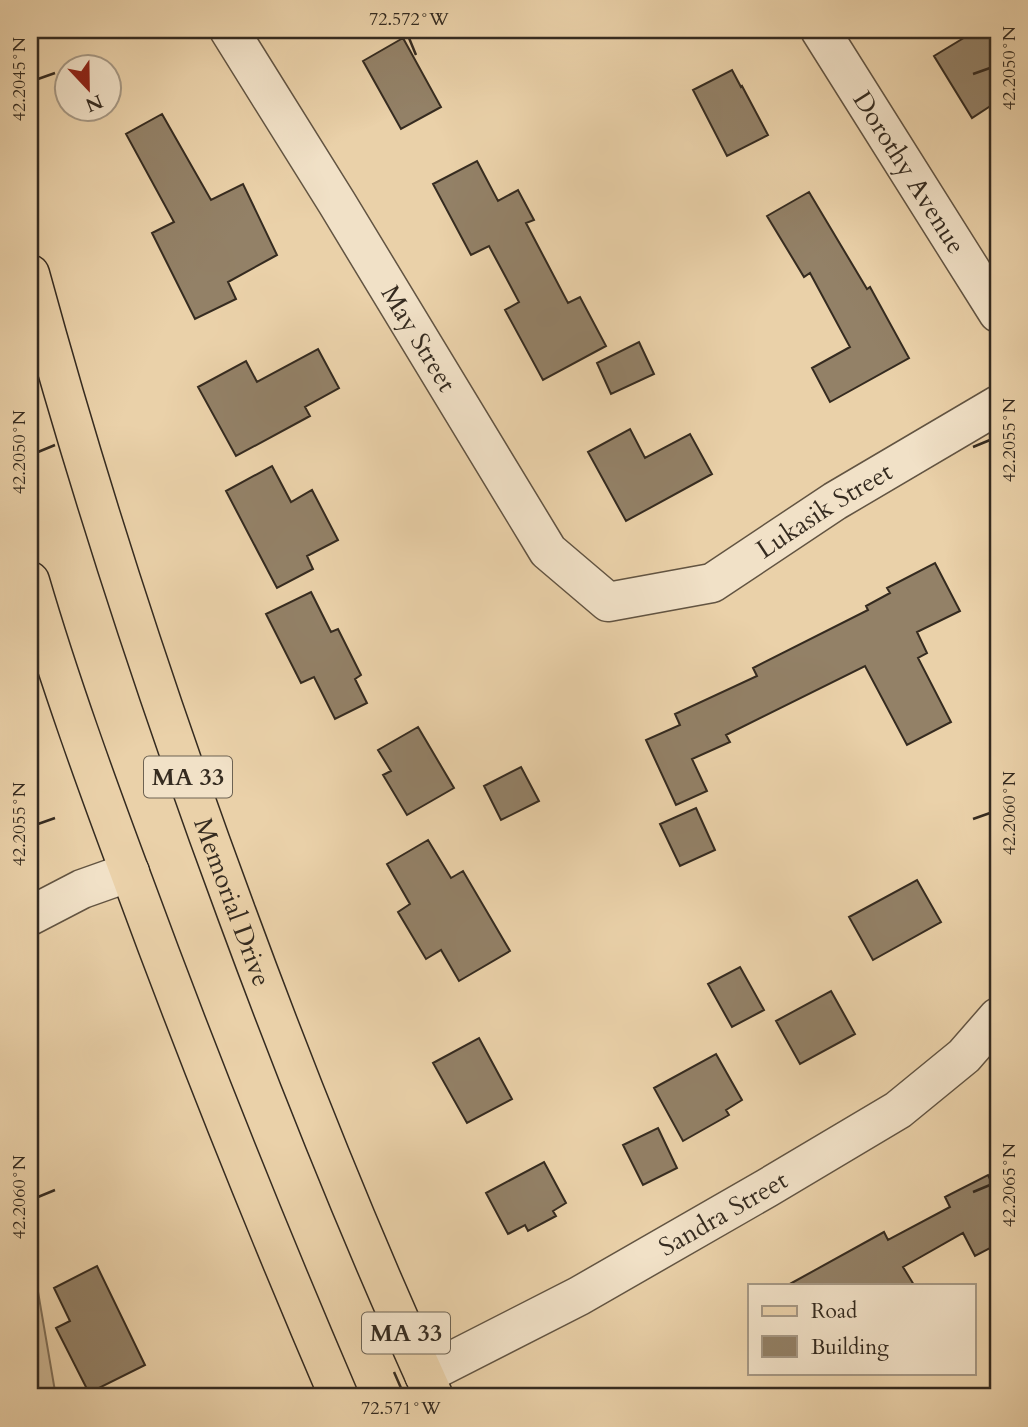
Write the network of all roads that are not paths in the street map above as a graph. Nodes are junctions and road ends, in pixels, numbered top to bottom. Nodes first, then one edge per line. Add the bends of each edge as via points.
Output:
1 (229, 30) edge
2 (820, 30) edge
3 (30, 274) edge
4 (998, 313) edge
5 (998, 405) edge
6 (30, 581) edge
7 (642, 596) joint
8 (130, 872) junction
9 (30, 916) edge
10 (998, 1017) edge
11 (429, 1386) edge
12 (339, 1397) edge

1 - 7 street, May Street via 548,551 608,602
2 - 4 street, Dorothy Avenue
3 - 11 main road, Memorial Drive / MA 33 via 98,506 210,841 342,1186
5 - 7 street, Lukasik Street via 835,501 712,583
6 - 8 main road, MA 33
8 - 9 street
8 - 12 main road, MA 33 via 220,1108
10 - 11 street, Sandra Street via 964,1056 898,1110

